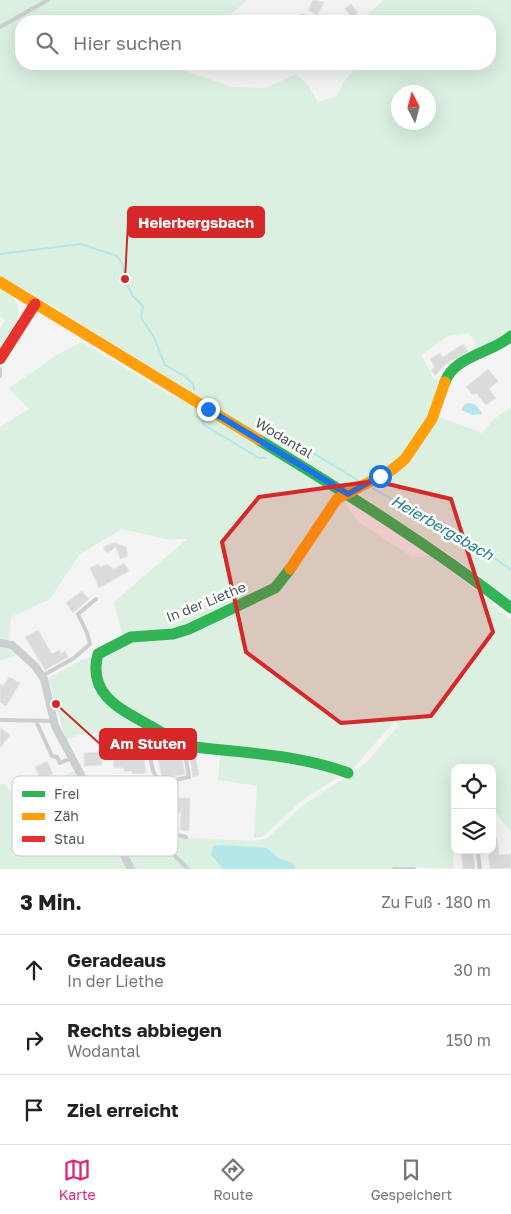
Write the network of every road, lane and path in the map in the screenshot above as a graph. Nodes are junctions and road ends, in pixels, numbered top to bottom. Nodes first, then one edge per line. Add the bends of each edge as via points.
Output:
1 (48, 0) edge
2 (20, 15) edge
3 (15, 18) edge
4 (0, 26) edge
5 (0, 282) edge
6 (35, 304) junction
7 (511, 336) edge
8 (0, 359) edge
9 (0, 369) edge
10 (0, 376) edge
11 (348, 494) junction
12 (96, 599) dead end
13 (511, 608) edge
14 (0, 643) edge
15 (42, 676) junction
16 (0, 720) edge
17 (36, 721) junction
18 (54, 721) junction
19 (179, 744) junction
20 (108, 745) dead end
21 (150, 756) dead end
22 (71, 758) junction
23 (348, 773) dead end
24 (81, 776) edge
25 (156, 776) edge
26 (178, 779) edge
27 (178, 835) edge
28 (186, 837) dead end
29 (478, 854) dead end
30 (124, 856) edge
31 (175, 856) edge
32 (131, 869) edge
33 (188, 869) edge
34 (394, 869) edge
35 (414, 869) edge
36 (480, 869) edge

1 - 2 lane
3 - 4 lane
5 - 6 street, Wodantal
6 - 8 street
6 - 11 street, Wodantal
7 - 11 street, In der Liethe via 448,372 432,419 406,459
9 - 10 lane
11 - 13 street, Wodantal via 454,563
11 - 19 street, In der Liethe via 338,498 275,588 189,629 173,634 131,637 98,654 94,668 102,693 112,704 159,729
12 - 15 lane via 78,614 90,644
14 - 15 street via 12,645
15 - 18 street
16 - 17 lane
17 - 18 lane
17 - 22 lane via 52,756 57,757 60,763
18 - 22 street
19 - 20 lane
19 - 23 street, In der Liethe via 302,761 335,767
19 - 26 lane via 188,777
21 - 25 lane
22 - 24 street
27 - 28 lane
29 - 36 lane
30 - 32 street
31 - 33 lane
34 - 35 lane

